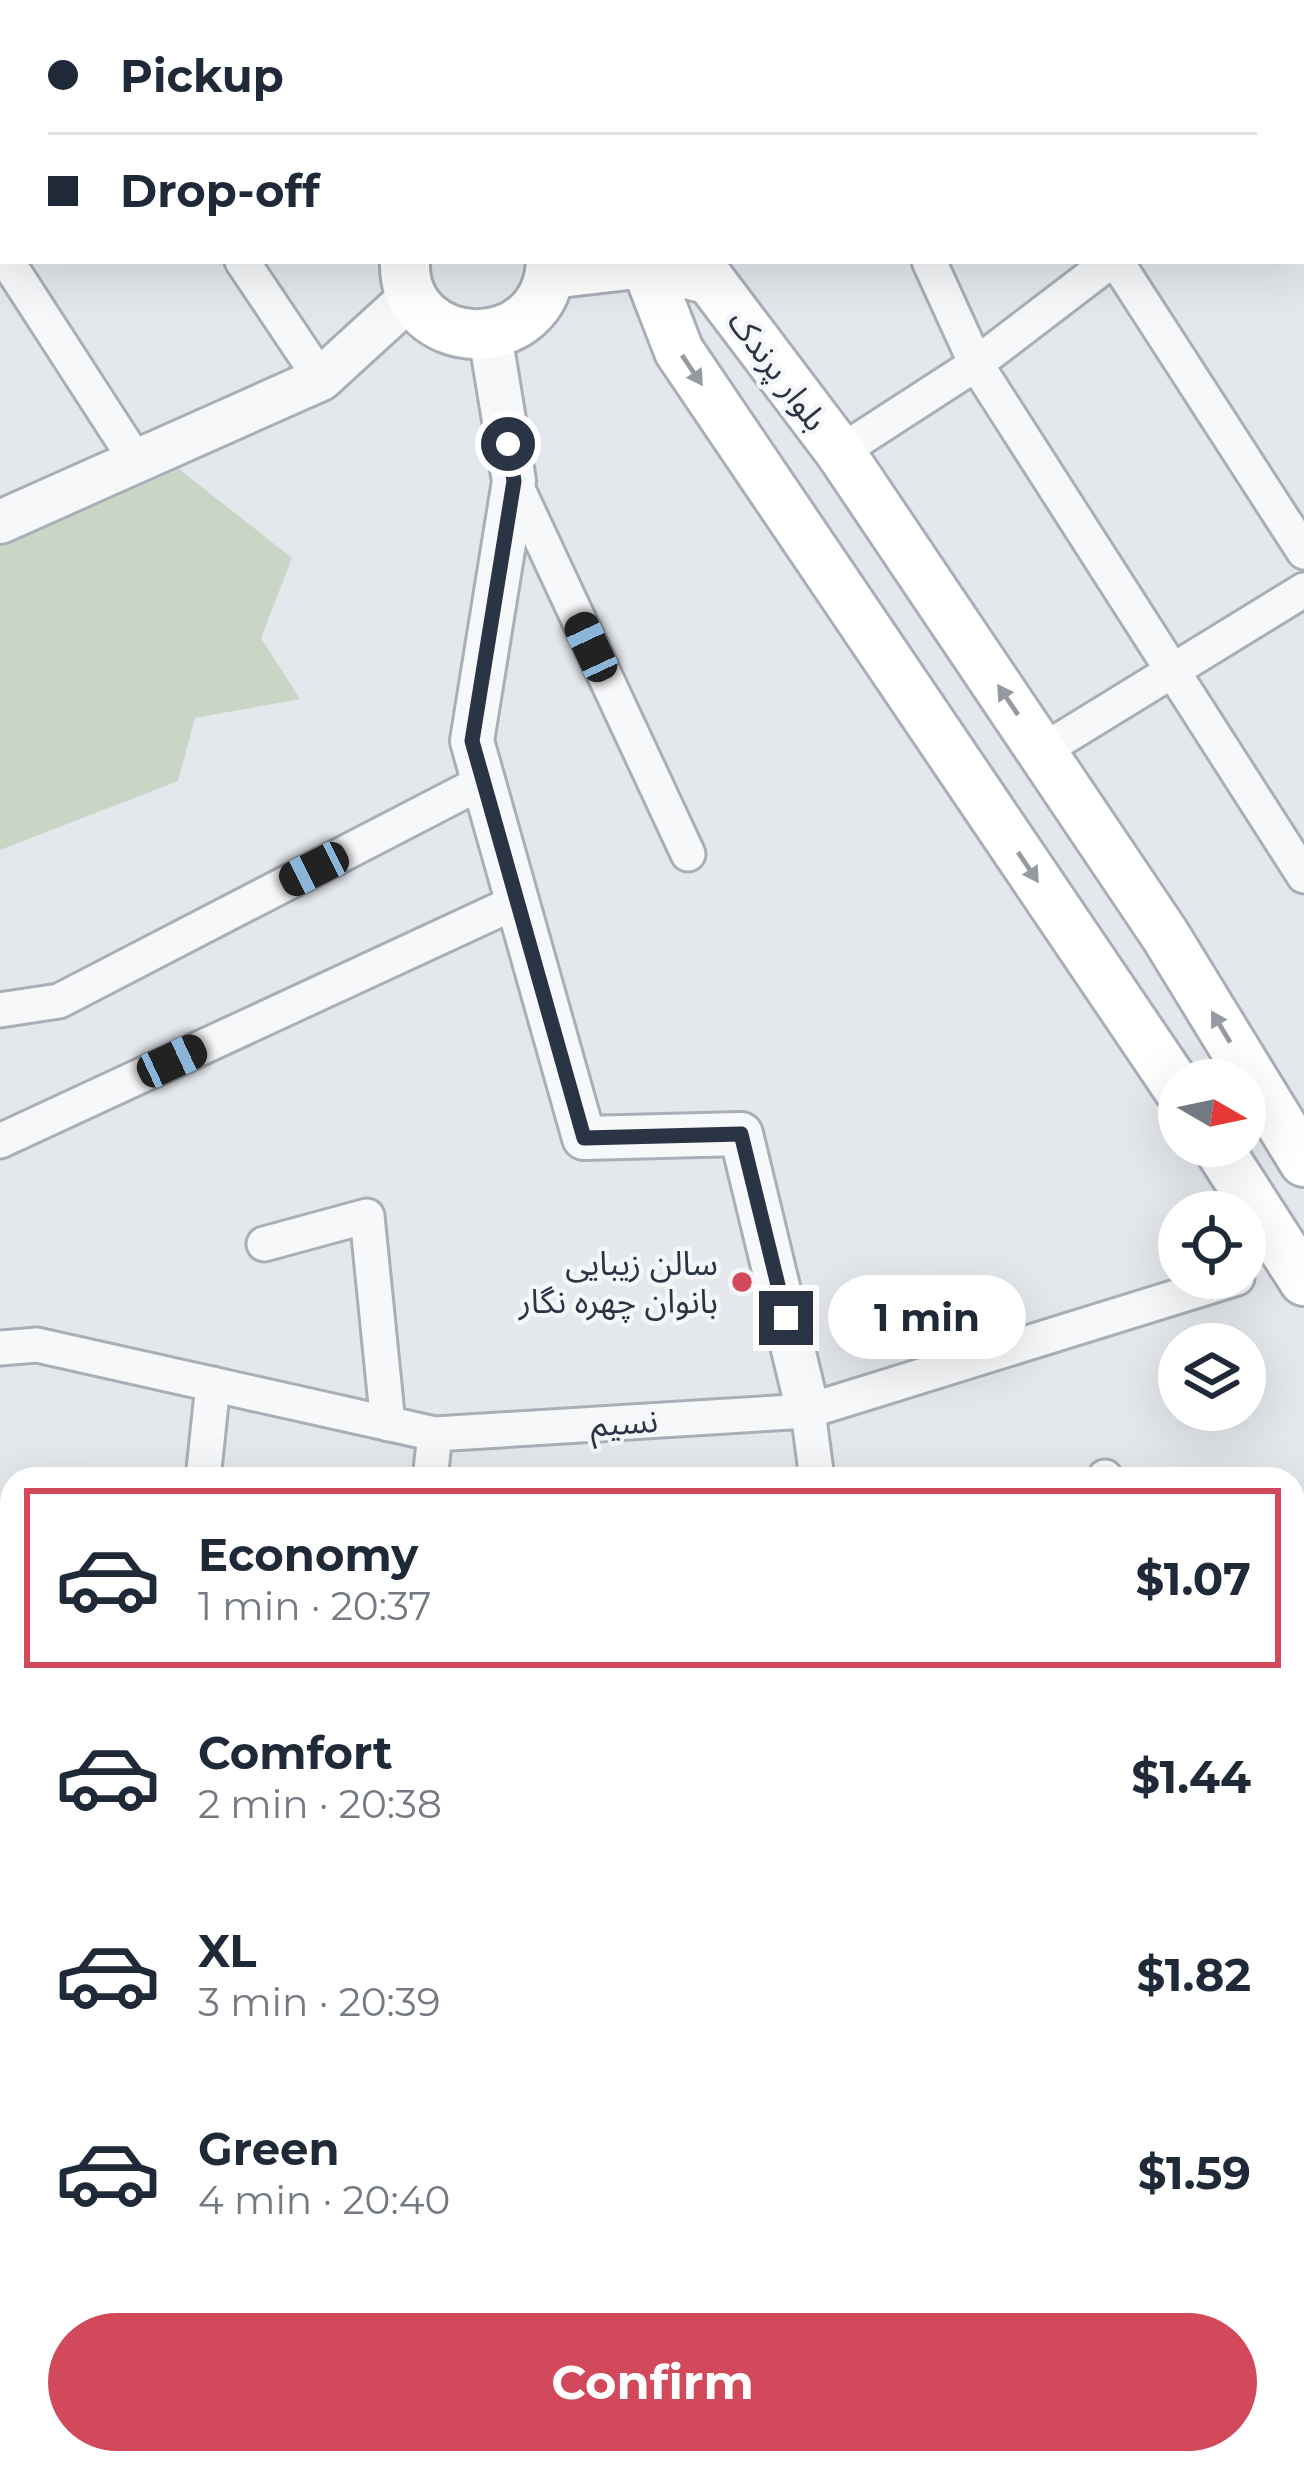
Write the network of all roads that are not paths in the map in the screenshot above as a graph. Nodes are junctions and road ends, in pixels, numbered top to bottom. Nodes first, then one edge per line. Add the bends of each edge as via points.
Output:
1 (8, 264) edge
2 (244, 264) edge
3 (607, 264) edge
4 (645, 264) edge
5 (651, 264) edge
6 (930, 264) edge
7 (1110, 264) edge
8 (1116, 264) edge
9 (551, 267) edge
10 (409, 278) edge
11 (490, 335) junction
12 (976, 364) junction
13 (321, 379) junction
14 (840, 452) junction
15 (136, 462) junction
16 (514, 481) junction
17 (0, 522) edge
18 (1304, 551) edge
19 (1304, 590) edge
20 (1173, 672) junction
21 (1042, 751) junction
22 (484, 781) junction
23 (688, 854) dead end
24 (1304, 876) edge
25 (518, 901) junction
26 (0, 1010) edge
27 (1158, 1059) edge
28 (0, 1141) edge
29 (1304, 1162) edge
30 (1232, 1167) edge
31 (264, 1244) dead end
32 (1300, 1265) edge
33 (1266, 1272) edge
34 (1170, 1299) edge
35 (0, 1348) edge
36 (212, 1384) junction
37 (808, 1411) junction
38 (388, 1424) junction
39 (434, 1434) junction
40 (204, 1467) edge
41 (431, 1467) edge
42 (815, 1467) edge

1 - 15 street
2 - 13 street
3 - 9 main road
4 -> 27 main road, بلوار پرندک via 679,351
5 - 14 main road, بلوار پرندک via 710,280
6 - 12 street
7 - 12 street
8 - 18 street
9 - 11 main road via 530,314
10 - 11 main road via 426,314 445,328
10 - 13 street
11 - 16 street
12 - 14 street
12 - 20 street
13 - 15 street
21 -> 14 main road, بلوار پرندک
15 - 17 street
16 - 22 street via 472,741
16 - 23 street
19 - 20 street
20 - 21 street
20 - 24 street
29 -> 21 main road, بلوار پرندک
22 - 25 street
22 - 26 street via 59,1001
25 - 28 street
25 - 37 street via 584,1138 741,1134
30 - 32 main road
31 - 38 street via 367,1216
32 - 33 street, نسیم
34 - 37 street, نسیم
35 - 36 street, نسیم via 37,1345
36 - 38 street, نسیم
36 - 40 street
37 - 39 street, نسیم
37 - 42 street
38 - 39 street, نسیم
39 - 41 street

